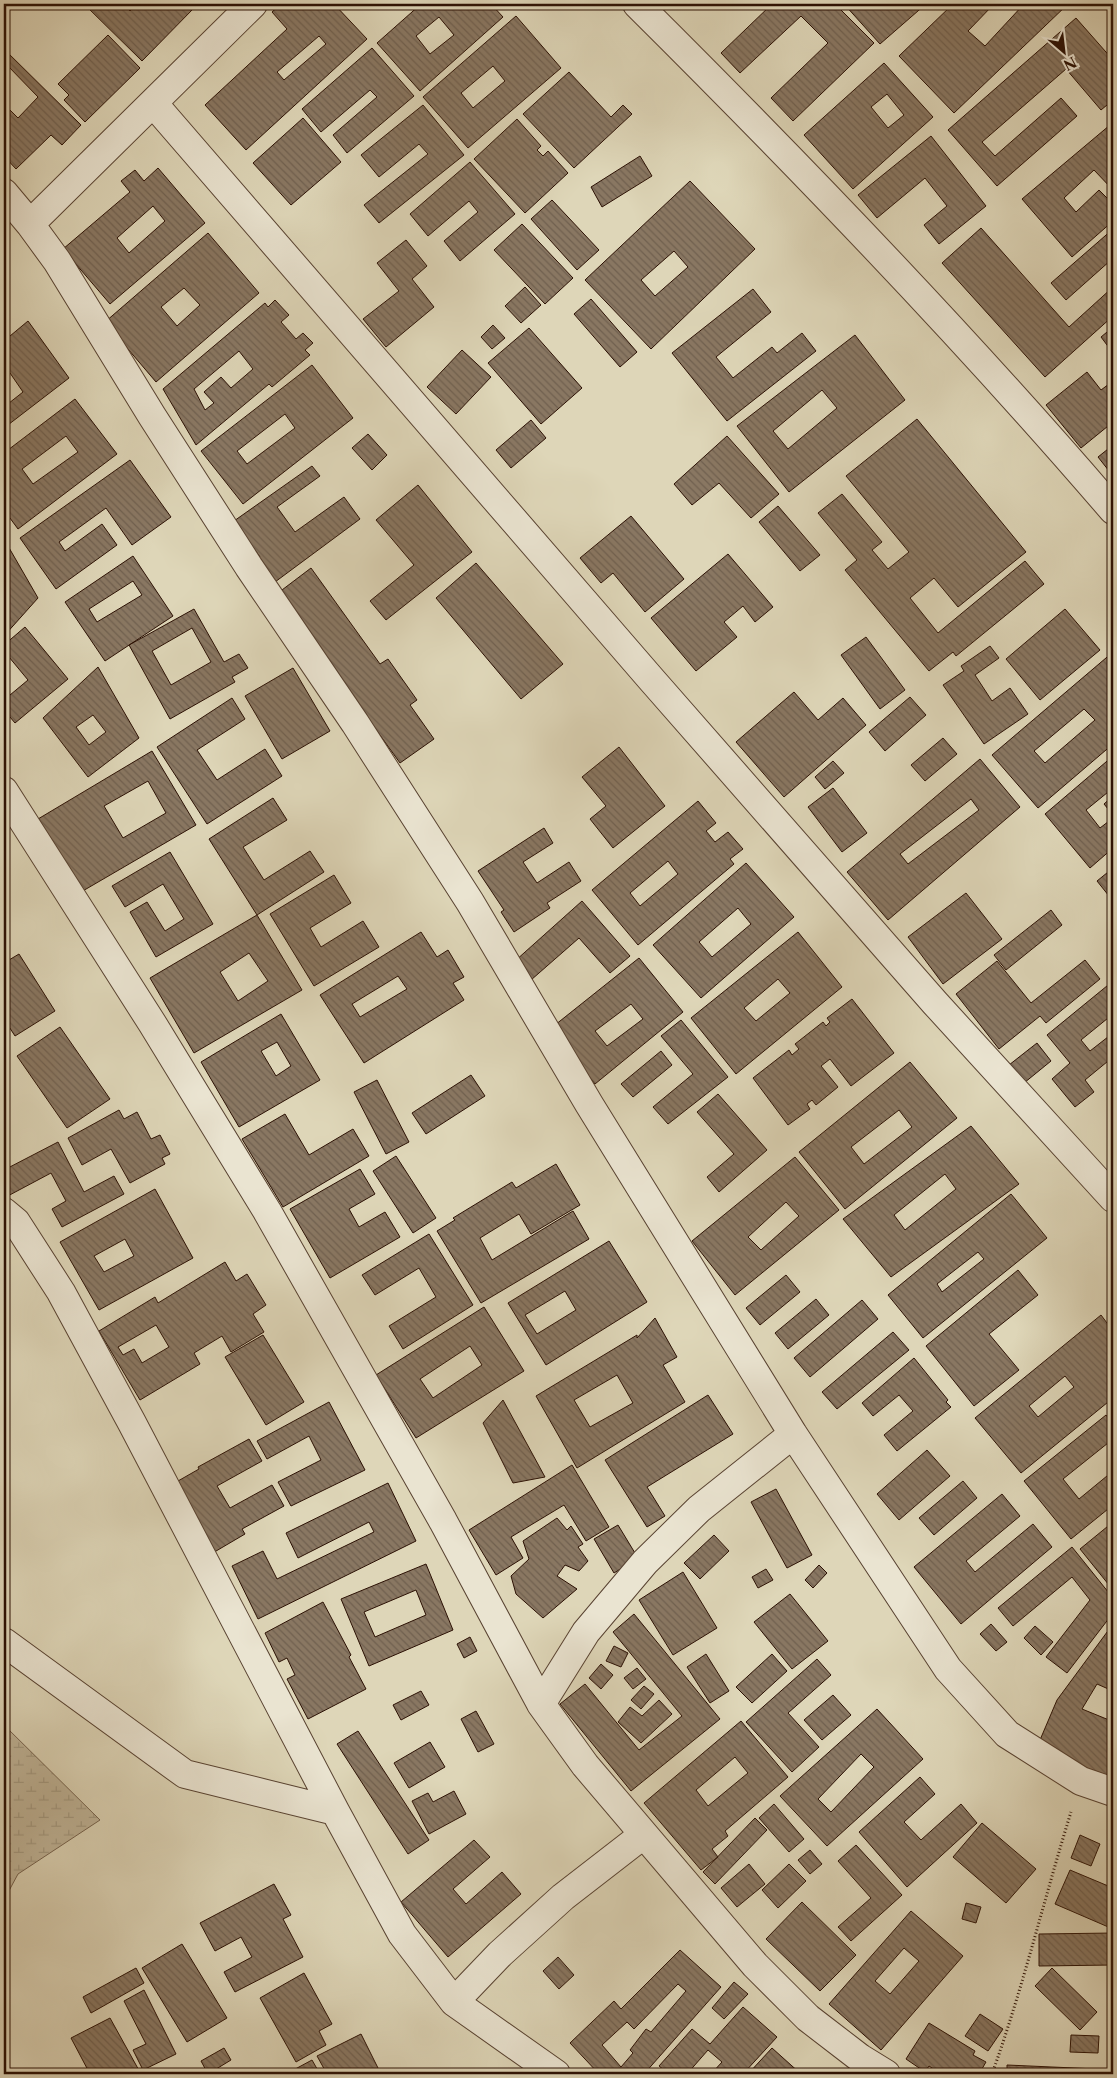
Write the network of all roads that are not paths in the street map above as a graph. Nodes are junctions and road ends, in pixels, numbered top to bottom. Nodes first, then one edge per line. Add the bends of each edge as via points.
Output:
1 (253, 4) edge
2 (637, 4) edge
3 (153, 103) junction
4 (4, 193) edge
5 (30, 224) junction
6 (1113, 510) edge
7 (4, 791) edge
8 (1113, 1198) edge
9 (4, 1212) edge
10 (793, 1434) junction
11 (4, 1642) edge
12 (541, 1704) junction
13 (1113, 1792) edge
14 (335, 1811) junction
15 (643, 1835) junction
16 (454, 2002) junction
17 (556, 2074) edge
18 (886, 2074) edge

1 - 3 street
2 - 6 street via 882,255 1053,440
3 - 5 street
3 - 8 street via 670,701 935,1003
4 - 5 street
5 - 10 street via 57,261 238,550 470,902 589,1104
7 - 12 street via 267,1211 443,1521
9 - 14 street via 16,1222 61,1292
10 - 12 street via 699,1509 645,1562 586,1632
10 - 13 street via 948,1669 1007,1734 1081,1780
11 - 14 street via 185,1774
12 - 15 street via 585,1765
14 - 16 street via 402,1934
15 - 16 street via 563,1896
15 - 18 street via 755,1965 808,2018
16 - 17 street

